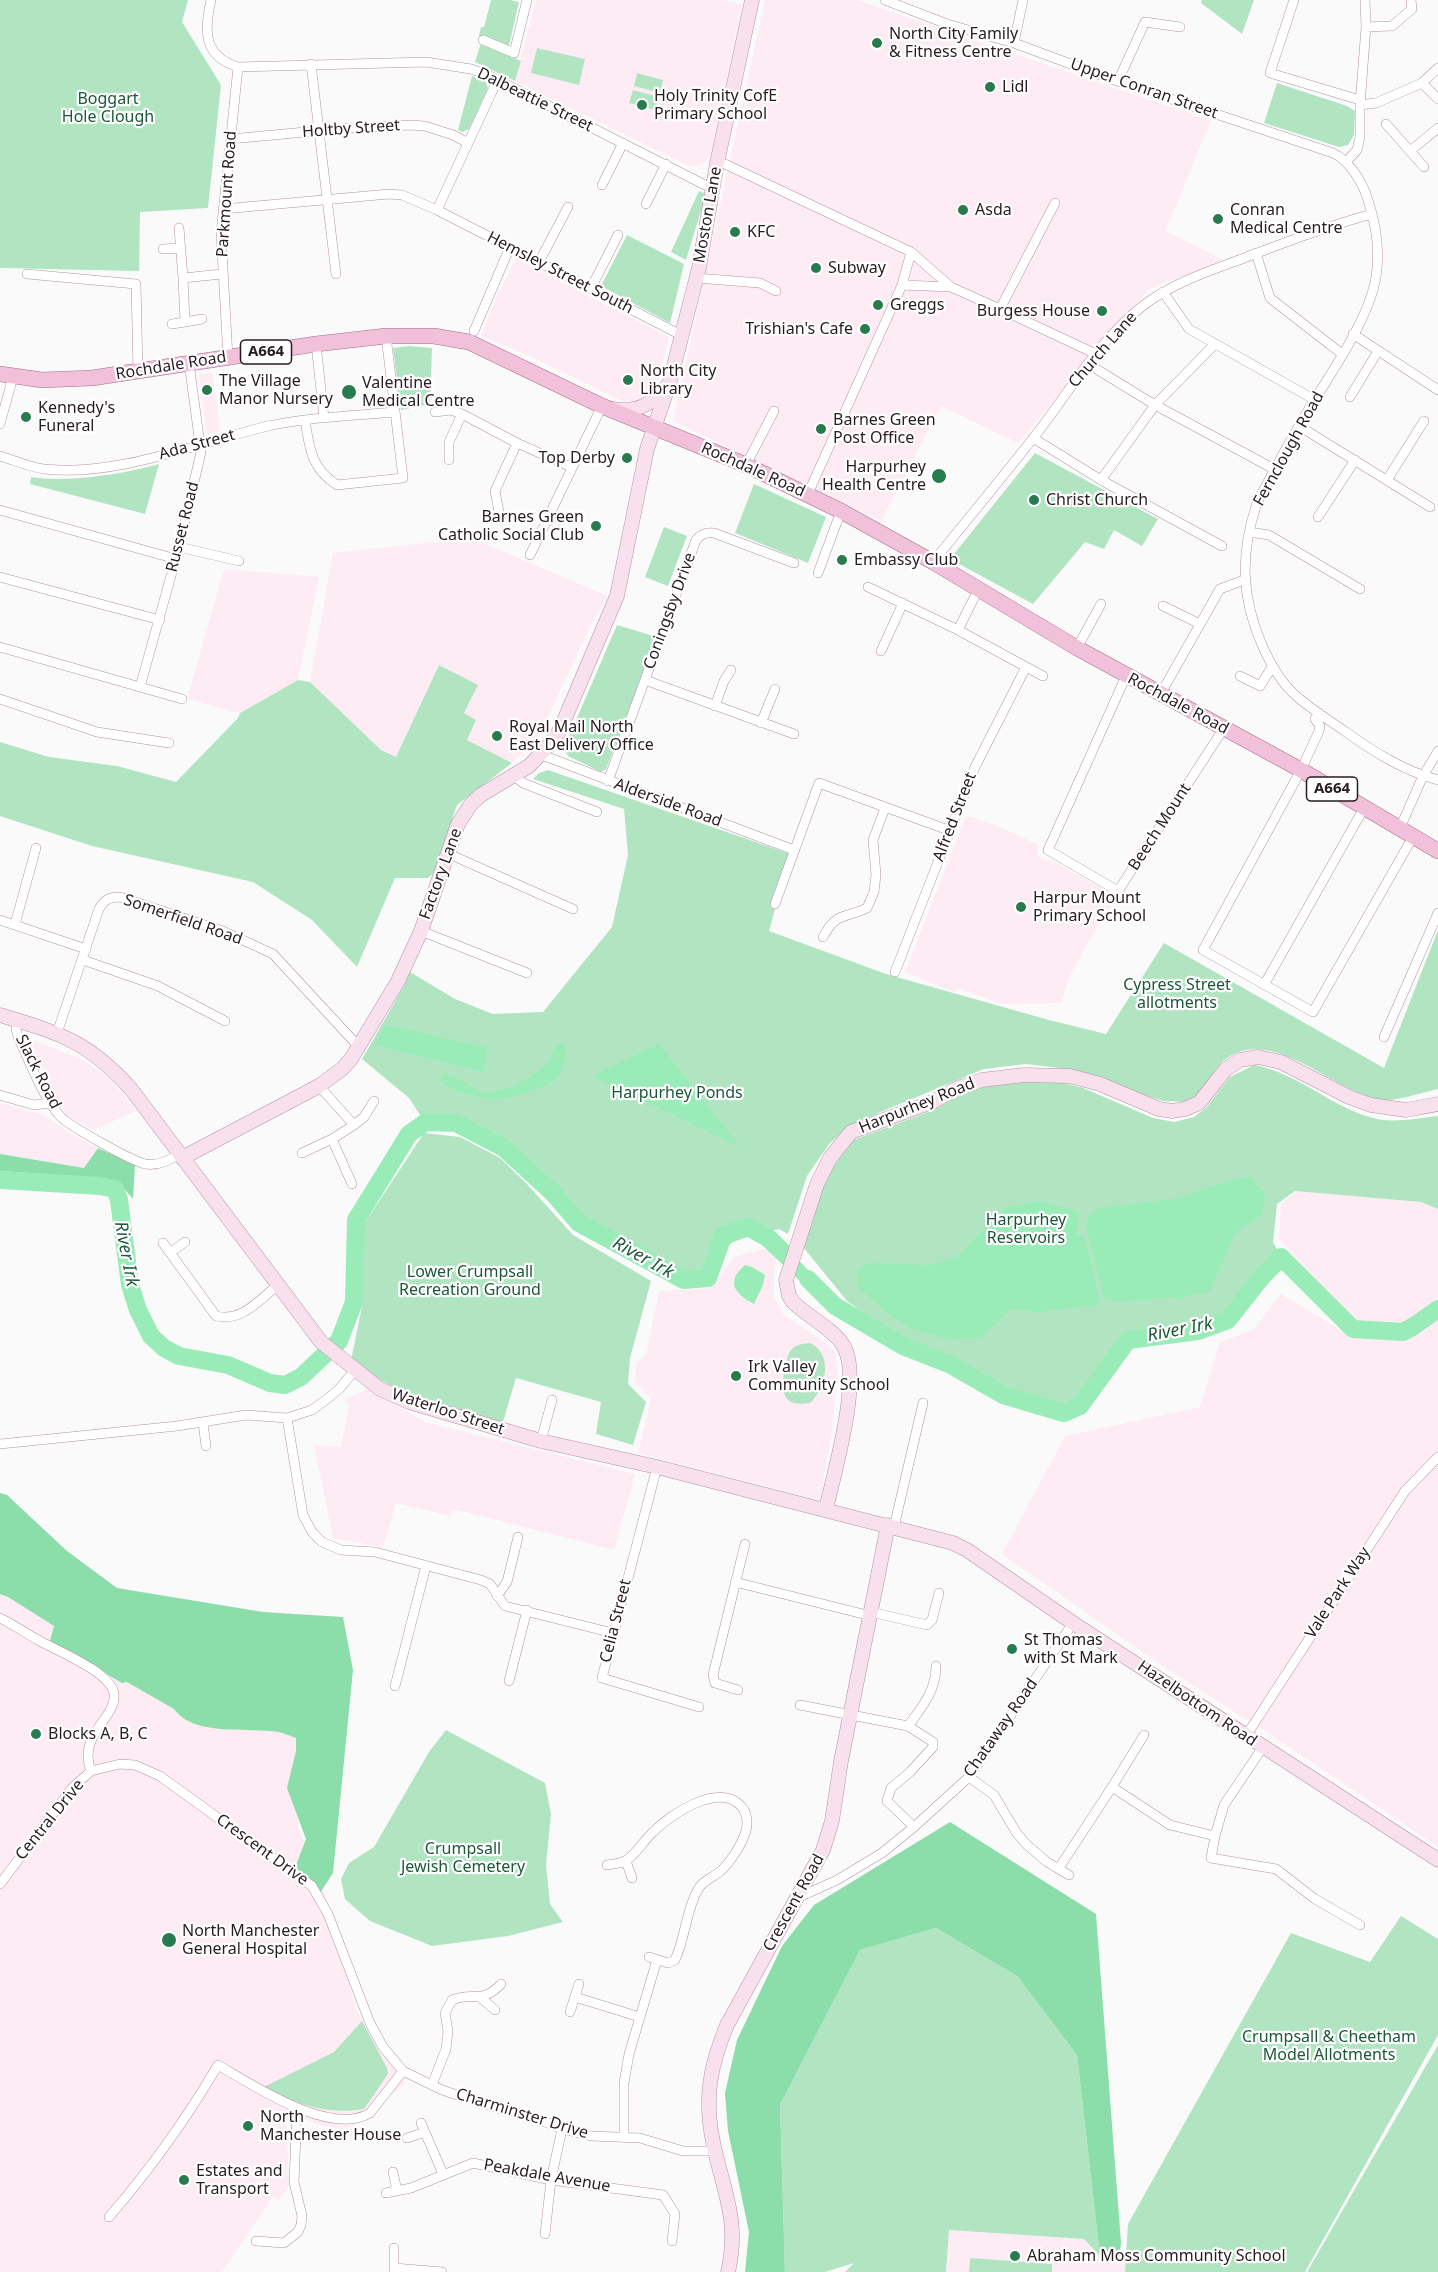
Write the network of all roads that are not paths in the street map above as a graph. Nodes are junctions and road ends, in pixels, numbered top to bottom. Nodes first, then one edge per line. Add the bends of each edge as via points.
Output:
1 (212, 0) edge
2 (527, 0) edge
3 (752, 0) edge
4 (885, 0) edge
5 (1023, 0) edge
6 (1294, 0) edge
7 (1365, 0) edge
8 (1411, 0) edge
9 (1180, 27) dead end
10 (1366, 27) junction
11 (483, 40) dead end
12 (1014, 44) junction
13 (311, 64) junction
14 (238, 67) junction
15 (1438, 68) edge
16 (497, 81) junction
17 (1118, 81) junction
18 (1422, 83) junction
19 (1438, 99) edge
20 (1360, 103) junction
21 (1386, 124) dead end
22 (1438, 128) edge
23 (318, 131) junction
24 (230, 139) junction
25 (468, 143) junction
26 (623, 143) junction
27 (1410, 151) junction
28 (1346, 162) junction
29 (666, 164) junction
30 (724, 165) dead end
31 (1424, 167) dead end
32 (602, 185) dead end
33 (712, 187) junction
34 (326, 199) junction
35 (1054, 203) dead end
36 (646, 204) dead end
37 (568, 207) dead end
38 (223, 209) junction
39 (437, 210) junction
40 (1372, 214) junction
41 (179, 228) dead end
42 (618, 235) dead end
43 (510, 247) junction
44 (180, 248) junction
45 (163, 249) dead end
46 (911, 252) junction
47 (1256, 253) junction
48 (539, 262) junction
49 (27, 274) dead end
50 (222, 274) junction
51 (336, 274) dead end
52 (183, 278) junction
53 (696, 278) junction
54 (902, 285) junction
55 (951, 287) junction
56 (591, 288) junction
57 (776, 291) dead end
58 (1163, 292) junction
59 (1000, 309) junction
60 (202, 319) dead end
61 (185, 322) junction
62 (172, 324) dead end
63 (474, 331) dead end
64 (1353, 334) junction
65 (386, 336) junction
66 (682, 336) junction
67 (316, 344) junction
68 (1215, 344) junction
69 (1378, 351) junction
70 (1096, 354) junction
71 (1342, 354) junction
72 (228, 358) junction
73 (189, 363) junction
74 (1098, 370) dead end
75 (138, 371) junction
76 (7, 376) edge
77 (670, 381) junction
78 (1438, 390) edge
79 (1350, 397) dead end
80 (1315, 400) junction
81 (1155, 405) junction
82 (605, 407) junction
83 (774, 411) dead end
84 (395, 412) junction
85 (435, 412) dead end
86 (462, 414) junction
87 (324, 418) junction
88 (305, 421) junction
89 (1424, 421) dead end
90 (0, 424) edge
91 (1299, 426) junction
92 (654, 428) junction
93 (1033, 438) junction
94 (201, 443) junction
95 (517, 443) junction
96 (0, 456) edge
97 (449, 460) dead end
98 (1355, 460) junction
99 (746, 465) junction
100 (571, 467) junction
101 (1274, 470) junction
102 (1101, 480) junction
103 (1387, 480) junction
104 (810, 487) dead end
105 (1430, 507) dead end
106 (0, 510) edge
107 (841, 511) junction
108 (499, 512) dead end
109 (1318, 517) dead end
110 (1248, 532) junction
111 (1222, 546) dead end
112 (180, 547) junction
113 (530, 555) dead end
114 (176, 559) junction
115 (239, 561) dead end
116 (933, 562) junction
117 (794, 563) dead end
118 (818, 573) dead end
119 (0, 577) edge
120 (1244, 580) junction
121 (867, 587) dead end
122 (1360, 589) dead end
123 (978, 590) junction
124 (903, 603) junction
125 (1101, 604) dead end
126 (1163, 606) dead end
127 (160, 620) junction
128 (1200, 624) junction
129 (958, 630) junction
130 (0, 647) edge
131 (1077, 648) junction
132 (881, 651) dead end
133 (1026, 666) junction
134 (1272, 667) junction
135 (731, 670) dead end
136 (1043, 676) dead end
137 (1126, 676) junction
138 (1240, 676) dead end
139 (645, 680) junction
140 (140, 687) junction
141 (775, 689) dead end
142 (1161, 695) junction
143 (0, 699) edge
144 (182, 699) dead end
145 (715, 706) junction
146 (1319, 713) junction
147 (761, 723) junction
148 (1224, 728) junction
149 (794, 734) dead end
150 (169, 743) dead end
151 (1438, 751) edge
152 (542, 755) junction
153 (1301, 770) junction
154 (514, 776) junction
155 (1423, 776) junction
156 (1438, 780) edge
157 (608, 781) junction
158 (885, 808) junction
159 (1364, 808) junction
160 (597, 812) dead end
161 (951, 831) junction
162 (1407, 832) junction
163 (36, 848) dead end
164 (794, 850) junction
165 (1438, 851) edge
166 (448, 854) junction
167 (775, 904) dead end
168 (573, 909) dead end
169 (1438, 913) edge
170 (0, 920) edge
171 (15, 924) junction
172 (421, 931) junction
173 (822, 937) dead end
174 (86, 949) junction
175 (83, 960) junction
176 (895, 972) dead end
177 (527, 973) dead end
178 (1264, 985) junction
179 (0, 1015) edge
180 (18, 1020) junction
181 (225, 1021) dead end
182 (57, 1033) junction
183 (1384, 1037) dead end
184 (359, 1047) junction
185 (319, 1086) junction
186 (0, 1095) edge
187 (374, 1101) dead end
188 (51, 1103) junction
189 (1438, 1104) edge
190 (354, 1125) junction
191 (332, 1139) junction
192 (302, 1153) dead end
193 (181, 1156) junction
194 (352, 1184) dead end
195 (185, 1242) dead end
196 (162, 1243) dead end
197 (170, 1253) junction
198 (278, 1285) junction
199 (355, 1370) junction
200 (552, 1400) dead end
201 (923, 1403) dead end
202 (287, 1418) junction
203 (203, 1423) junction
204 (541, 1441) junction
205 (0, 1444) edge
206 (206, 1446) dead end
207 (1438, 1457) edge
208 (657, 1467) junction
209 (826, 1509) junction
210 (891, 1526) junction
211 (518, 1537) dead end
212 (745, 1544) dead end
213 (426, 1566) junction
214 (735, 1582) junction
215 (939, 1593) dead end
216 (497, 1596) junction
217 (527, 1610) junction
218 (871, 1614) junction
219 (0, 1618) edge
220 (1073, 1623) junction
221 (614, 1633) junction
222 (936, 1666) dead end
223 (602, 1678) junction
224 (509, 1682) dead end
225 (395, 1686) dead end
226 (599, 1689) dead end
227 (738, 1690) dead end
228 (800, 1705) dead end
229 (699, 1707) dead end
230 (850, 1716) junction
231 (908, 1726) junction
232 (1144, 1735) dead end
233 (1246, 1737) junction
234 (1263, 1747) junction
235 (91, 1771) junction
236 (969, 1777) junction
237 (1112, 1787) junction
238 (914, 1827) junction
239 (1215, 1836) junction
240 (1438, 1860) edge
241 (626, 1861) junction
242 (607, 1865) dead end
243 (1059, 1869) junction
244 (1069, 1875) dead end
245 (632, 1878) dead end
246 (0, 1884) edge
247 (795, 1899) junction
248 (1360, 1925) dead end
249 (501, 1983) dead end
250 (579, 1984) dead end
251 (575, 1997) junction
252 (481, 1998) junction
253 (495, 2010) dead end
254 (570, 2012) dead end
255 (640, 2017) junction
256 (403, 2071) junction
257 (432, 2085) junction
258 (297, 2109) junction
259 (562, 2129) junction
260 (624, 2137) junction
261 (407, 2138) dead end
262 (715, 2151) junction
263 (393, 2172) dead end
264 (442, 2174) junction
265 (551, 2180) junction
266 (397, 2191) junction
267 (386, 2193) dead end
268 (109, 2217) dead end
269 (545, 2234) dead end
270 (256, 2241) dead end
271 (672, 2241) dead end
272 (394, 2248) dead end
273 (394, 2270) edge
274 (442, 2272) edge
275 (728, 2272) edge

1 - 14 street via 206,31 211,47 223,62
2 - 11 street via 514,53
3 - 33 street, Moston Lane
4 - 12 street, Upper Conran Street
5 - 12 street
6 - 20 street via 1270,73
7 - 10 street
8 - 10 street via 1412,9 1392,26
9 - 17 street via 1144,22
10 - 20 street
12 - 17 street, Upper Conran Street
13 - 14 street, Dalbeattie Street
13 - 16 street, Dalbeattie Street via 426,62 471,69
13 - 23 street
14 - 24 street, Parkmount Road
15 - 18 street
16 - 25 street
16 - 26 street, Dalbeattie Street
17 - 28 street, Upper Conran Street via 1333,153
18 - 19 street
18 - 20 street via 1376,103
20 - 28 street via 1359,145
21 - 27 street
22 - 27 street
23 - 24 street, Holtby Street
23 - 25 street, Holtby Street via 425,126
23 - 34 street
24 - 38 street, Parkmount Road
25 - 39 street
26 - 29 street, Dalbeattie Street
26 - 32 street
27 - 31 street
28 - 40 street, Upper Conran Street via 1362,184
29 - 33 street, Dalbeattie Street
29 - 36 street
30 - 46 street
33 - 53 street, Moston Lane
34 - 38 street, Hemsley Street South
34 - 39 street, Hemsley Street South via 402,195
34 - 51 street
35 - 59 street
37 - 48 street
38 - 50 street, Parkmount Road
39 - 43 street, Hemsley Street South
40 - 47 street, Church Lane
40 - 64 street, Fernclough Road via 1376,278
41 - 44 street
42 - 56 street
43 - 48 street, Hemsley Street South
43 - 63 street
44 - 45 street
44 - 52 street
46 - 54 street
46 - 55 street
47 - 58 street, Church Lane
47 - 71 street via 1270,298
48 - 56 street, Hemsley Street South
49 - 75 street via 136,284
50 - 52 street
50 - 72 street, Parkmount Road
52 - 61 street
53 - 57 street via 760,283
53 - 66 street, Moston Lane
54 - 55 street
54 - 104 street
55 - 59 street
56 - 66 street, Hemsley Street South
58 - 68 street via 1189,329
58 - 70 street, Church Lane via 1126,320
59 - 70 street
60 - 61 street
61 - 62 street
64 - 69 street
64 - 71 street, Fernclough Road
65 - 67 main road, Rochdale Road / A664
65 - 82 main road, Rochdale Road / A664 via 410,334 469,342
65 - 84 street
66 - 77 street, Moston Lane
67 - 72 main road, Rochdale Road / A664
67 - 87 street
68 - 80 street
68 - 81 street
69 - 78 street
69 - 79 street
70 - 93 street, Church Lane
71 - 80 street, Fernclough Road
72 - 73 main road, Rochdale Road / A664
73 - 75 main road, Rochdale Road / A664
73 - 94 street, Russet Road
74 - 81 street
75 - 76 main road, Rochdale Road / A664 via 70,380
76 - 90 street
77 - 82 street via 645,406 624,410
77 - 92 street, Moston Lane
80 - 91 street, Fernclough Road
81 - 101 street
81 - 102 street
82 - 92 main road, Rochdale Road / A664
82 - 100 street
83 - 99 street
84 - 87 street, Ada Street
84 - 88 street via 404,478 337,485 322,475 311,454
85 - 86 street via 451,410
86 - 95 street
86 - 97 street via 449,442
87 - 88 street, Ada Street
88 - 94 street, Ada Street
89 - 103 street
91 - 98 street
91 - 101 street, Fernclough Road
92 - 99 main road, Rochdale Road / A664
92 - 152 street, Factory Lane via 617,596 560,730
93 - 102 street
93 - 116 street, Church Lane
94 - 96 street, Ada Street via 133,462 80,469 42,469
94 - 112 street, Russet Road
95 - 100 street
95 - 108 street via 495,491
98 - 103 street
98 - 109 street
99 - 107 main road, Rochdale Road / A664
100 - 113 street
101 - 110 street, Fernclough Road
102 - 111 street
103 - 105 street
106 - 114 street
107 - 116 main road, Rochdale Road / A664
107 - 118 street
110 - 120 street, Fernclough Road
110 - 122 street via 1269,535
112 - 114 street, Russet Road
112 - 115 street
114 - 127 street, Russet Road
116 - 123 main road, Rochdale Road / A664
117 - 139 street, Coningsby Drive via 714,533 700,536
119 - 127 street
120 - 128 street via 1220,590
120 - 134 street, Fernclough Road via 1252,618
121 - 124 street
123 - 129 street
123 - 131 main road, Rochdale Road / A664
124 - 129 street
124 - 132 street
125 - 131 street
126 - 128 street
127 - 140 street, Russet Road
128 - 142 street
129 - 133 street
130 - 140 street
131 - 137 main road, Rochdale Road / A664
133 - 136 street
133 - 161 street, Alfred Street via 987,739
134 - 138 street via 1260,686
134 - 146 street, Fernclough Road via 1294,694
135 - 145 street
137 - 142 main road, Rochdale Road / A664
137 - 148 street, Beech Mount via 1048,850 1118,891
139 - 145 street
139 - 157 street, Coningsby Drive
140 - 144 street
141 - 147 street
142 - 148 main road, Rochdale Road / A664
143 - 150 street via 97,732
145 - 147 street
146 - 153 street via 1315,719 1319,731
146 - 155 street, Fernclough Road via 1375,752
147 - 149 street
148 - 153 main road, Rochdale Road / A664
151 - 155 street
152 - 154 street, Factory Lane
152 - 157 street, Alderside Road
153 - 159 main road, Rochdale Road / A664
153 - 178 street via 1203,950
154 - 160 street
154 - 166 street, Factory Lane via 493,786 471,804 458,824
155 - 156 street, Fernclough Road
155 - 162 street
157 - 164 street, Alderside Road
158 - 161 street
158 - 164 street via 819,783
158 - 173 street via 873,840 875,883 867,909 831,922
159 - 162 main road, Rochdale Road / A664
159 - 178 street
161 - 176 street, Alfred Street
162 - 165 main road, Rochdale Road / A664
162 - 178 street via 1312,1012
163 - 171 street
164 - 167 street
166 - 168 street
166 - 172 street, Factory Lane
169 - 183 street
170 - 171 street
171 - 174 street
172 - 177 street
172 - 184 street, Factory Lane via 398,981
174 - 175 street, Somerfield Road
174 - 184 street, Somerfield Road via 99,909 111,897 224,930 273,954
175 - 181 street via 158,986
175 - 182 street, Somerfield Road
179 - 180 street, Slack Road
180 - 182 street, Waterloo Street
180 - 188 street, Slack Road via 17,1035
182 - 193 street, Waterloo Street via 97,1054 116,1071
184 - 185 street, Factory Lane via 342,1069
185 - 190 street
185 - 193 street, Factory Lane
186 - 188 street via 34,1105
187 - 190 street
188 - 193 street, Slack Road via 70,1124 140,1162 159,1164
189 - 209 street, Harpurhey Road via 1406,1110 1371,1105 1349,1098 1281,1062 1258,1057 1240,1060 1226,1069 1199,1102 1185,1109 1159,1109 1070,1076 1024,1075 982,1080 851,1132 825,1167 786,1280 793,1302 839,1340 849,1358 843,1436
190 - 191 street
191 - 192 street
191 - 194 street
193 - 198 street, Waterloo Street
195 - 197 street
196 - 197 street
197 - 198 street via 216,1317 238,1317
198 - 199 street, Waterloo Street via 321,1342
199 - 202 street via 339,1389 312,1410
199 - 204 street, Waterloo Street via 380,1389 409,1402
200 - 204 street
201 - 210 street
202 - 203 street via 246,1415
202 - 213 street via 303,1515 312,1532 333,1547 375,1552
203 - 205 street
203 - 206 street
204 - 208 street, Waterloo Street
207 - 233 street, Vale Park Way via 1405,1491
208 - 209 street, Waterloo Street
208 - 221 street, Celia Street
209 - 210 street, Waterloo Street
210 - 218 street, Crescent Road
210 - 220 street, Hazelbottom Road via 967,1550
211 - 216 street via 507,1582
212 - 214 street
213 - 216 street via 487,1582
213 - 225 street
214 - 218 street
214 - 227 street via 713,1675 715,1683
215 - 218 street via 927,1625
216 - 217 street via 505,1606
217 - 221 street
217 - 224 street
218 - 230 street, Crescent Road
219 - 235 street, Central Drive via 82,1663 105,1679 113,1690 115,1698 89,1743
220 - 233 street, Hazelbottom Road
220 - 236 street, Chataway Road
221 - 223 street, Celia Street
222 - 231 street via 932,1693
223 - 226 street
223 - 229 street, Celia Street
228 - 230 street
230 - 231 street
230 - 247 street, Crescent Road via 829,1831 823,1850
231 - 238 street via 925,1735 933,1747 891,1788 887,1801
232 - 237 street
233 - 234 street, Hazelbottom Road
234 - 239 street via 1224,1805
234 - 240 street, Hazelbottom Road
235 - 246 street, Central Drive via 72,1788
235 - 256 street, Crescent Drive via 120,1764 135,1765 160,1776 312,1886 328,1914 382,2047
236 - 238 street, Chataway Road
236 - 243 street via 994,1795 1026,1844
237 - 239 street via 1170,1825
237 - 243 street
238 - 247 street, Chataway Road via 882,1853
239 - 248 street via 1212,1858 1276,1869 1315,1899
241 - 242 street
241 - 245 street
241 - 255 street via 661,1824 718,1796 735,1800 746,1816 744,1836 726,1864 698,1890 675,1960 668,1963 653,1959
243 - 244 street
247 - 262 street, Crescent Road via 727,2025 715,2055 709,2106
249 - 252 street
250 - 251 street
251 - 254 street
251 - 255 street
252 - 253 street
252 - 257 street via 463,1995 452,2000 445,2013 446,2049
255 - 260 street via 624,2083
256 - 257 street, Charminster Drive
256 - 258 street via 363,2117 339,2118
257 - 259 street, Charminster Drive
258 - 268 street via 218,2065
258 - 270 street via 294,2182 301,2225 284,2243
259 - 260 street, Charminster Drive via 591,2136
259 - 265 street
260 - 262 street, Charminster Drive via 683,2151
261 - 264 street via 423,2127
262 - 275 street, Crescent Road via 734,2235
263 - 266 street
264 - 265 street, Peakdale Avenue via 473,2163
264 - 266 street, Peakdale Avenue
265 - 269 street
265 - 271 street, Peakdale Avenue via 663,2195 675,2214
266 - 267 street, Peakdale Avenue
272 - 273 street
273 - 274 street

